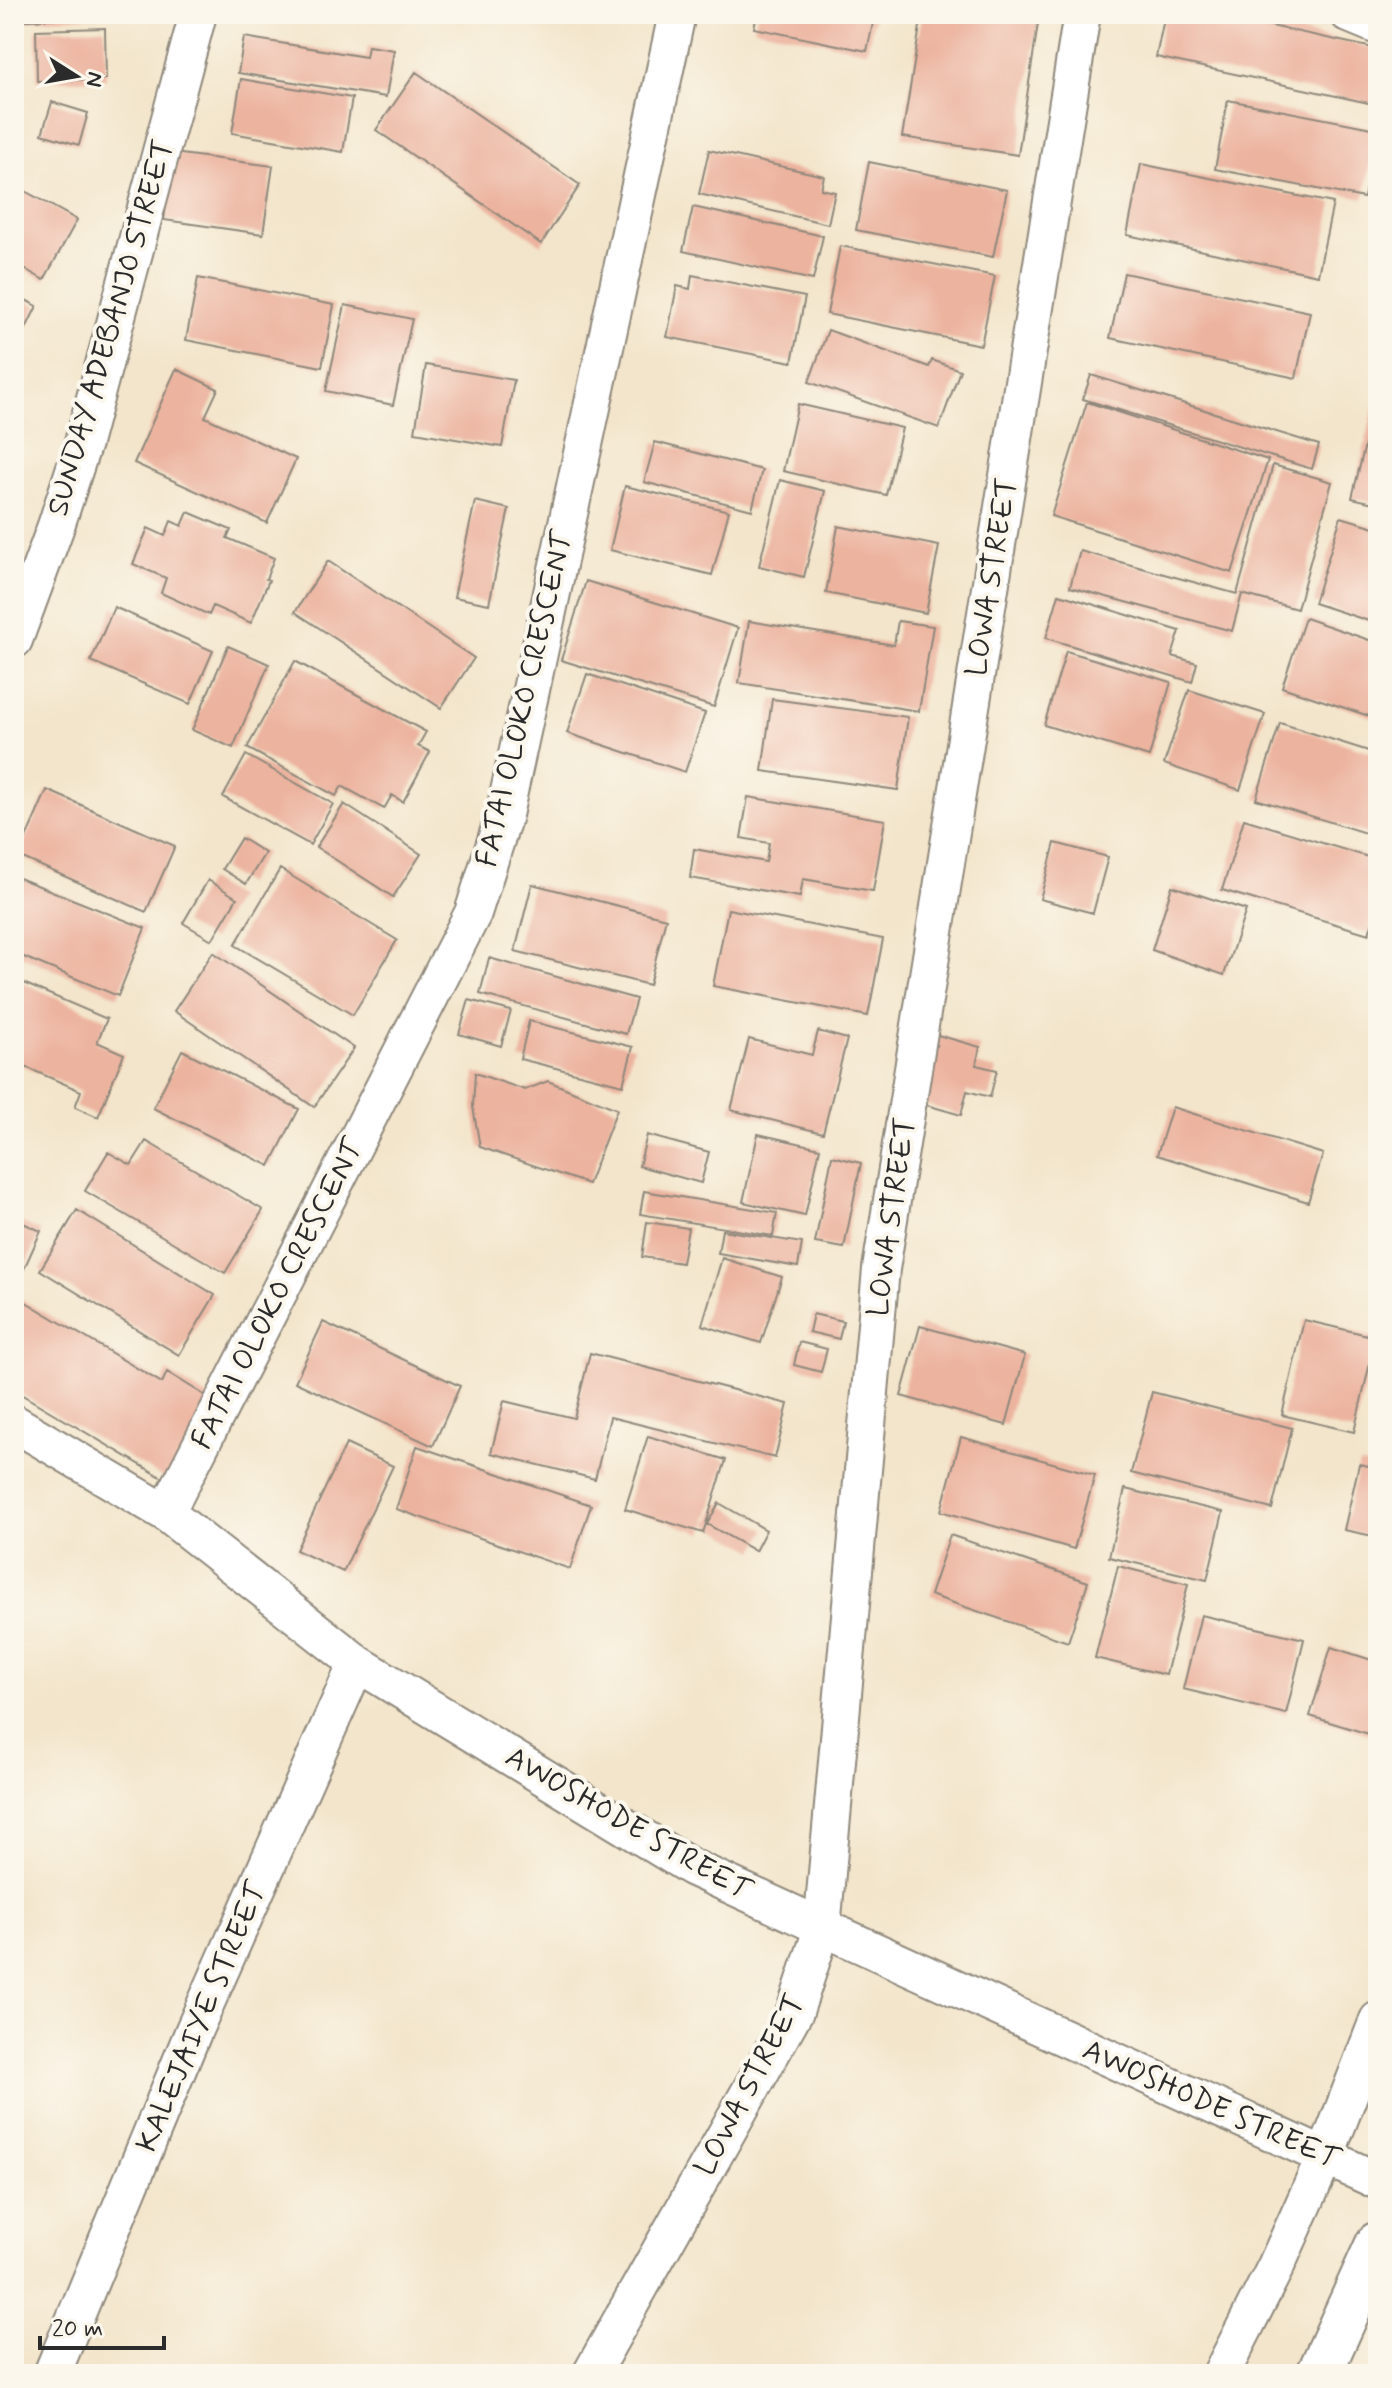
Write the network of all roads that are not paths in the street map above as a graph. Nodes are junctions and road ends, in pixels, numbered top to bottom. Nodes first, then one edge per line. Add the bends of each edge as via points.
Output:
1 (198, 14) edge
2 (677, 14) edge
3 (1082, 14) edge
4 (1349, 14) edge
5 (1378, 26) edge
6 (14, 640) edge
7 (14, 1423) edge
8 (166, 1513) junction
9 (357, 1663) junction
10 (822, 1929) junction
11 (1378, 2020) edge
12 (1325, 2157) junction
13 (1378, 2181) edge
14 (1378, 2244) edge
15 (52, 2374) edge
16 (591, 2374) edge
17 (1221, 2374) edge
18 (1319, 2374) edge

1 - 6 street, SUNDAY ADEBANJO STREET via 83,443
2 - 8 street, FATAI OLOKO CRESCENT via 504,815 473,913
3 - 10 street, LOWA STREET via 881,1269
4 - 5 street
7 - 8 street, AWOSHODE STREET
8 - 9 street, AWOSHODE STREET
9 - 10 street, AWOSHODE STREET via 691,1867
9 - 15 street, KALEJAIYE STREET via 194,2030
10 - 12 street, AWOSHODE STREET
10 - 16 street, LOWA STREET via 795,2011
11 - 12 street
12 - 13 street, AWOSHODE STREET
12 - 17 street
14 - 18 highway

